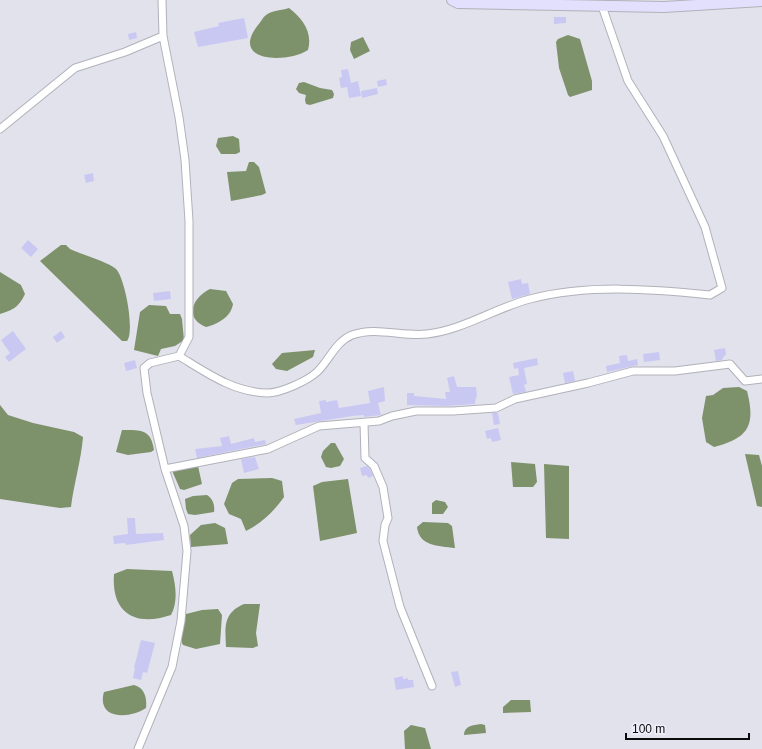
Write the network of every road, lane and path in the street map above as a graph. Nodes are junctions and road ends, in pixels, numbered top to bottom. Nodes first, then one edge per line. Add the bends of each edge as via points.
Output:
1 (162, 0) edge
2 (452, 0) edge
3 (762, 2) edge
4 (686, 3) edge
5 (602, 6) junction
6 (163, 36) junction
7 (0, 128) edge
8 (179, 356) junction
9 (762, 379) edge
10 (364, 423) junction
11 (165, 468) junction
12 (432, 686) dead end
13 (138, 749) edge

1 - 6 street
2 - 5 street via 458,3
3 - 4 street
4 - 5 street via 664,7
5 - 8 street via 628,81 663,136 706,227 722,288 710,295 616,289 559,293 529,299 448,330 426,334 366,332 351,336 331,353 318,372 302,383 269,393 244,390 216,380
6 - 7 street via 125,52 75,68
6 - 8 street via 185,160 189,337
8 - 11 street via 150,363 144,368 147,393
9 - 10 street via 745,381 730,364 675,372 633,371 588,384 516,399 496,408 416,411
10 - 11 street via 319,426 268,449
10 - 12 street via 365,458 374,466 387,512 383,541 388,564 400,607
11 - 13 street via 184,526 187,551 181,621 172,667

